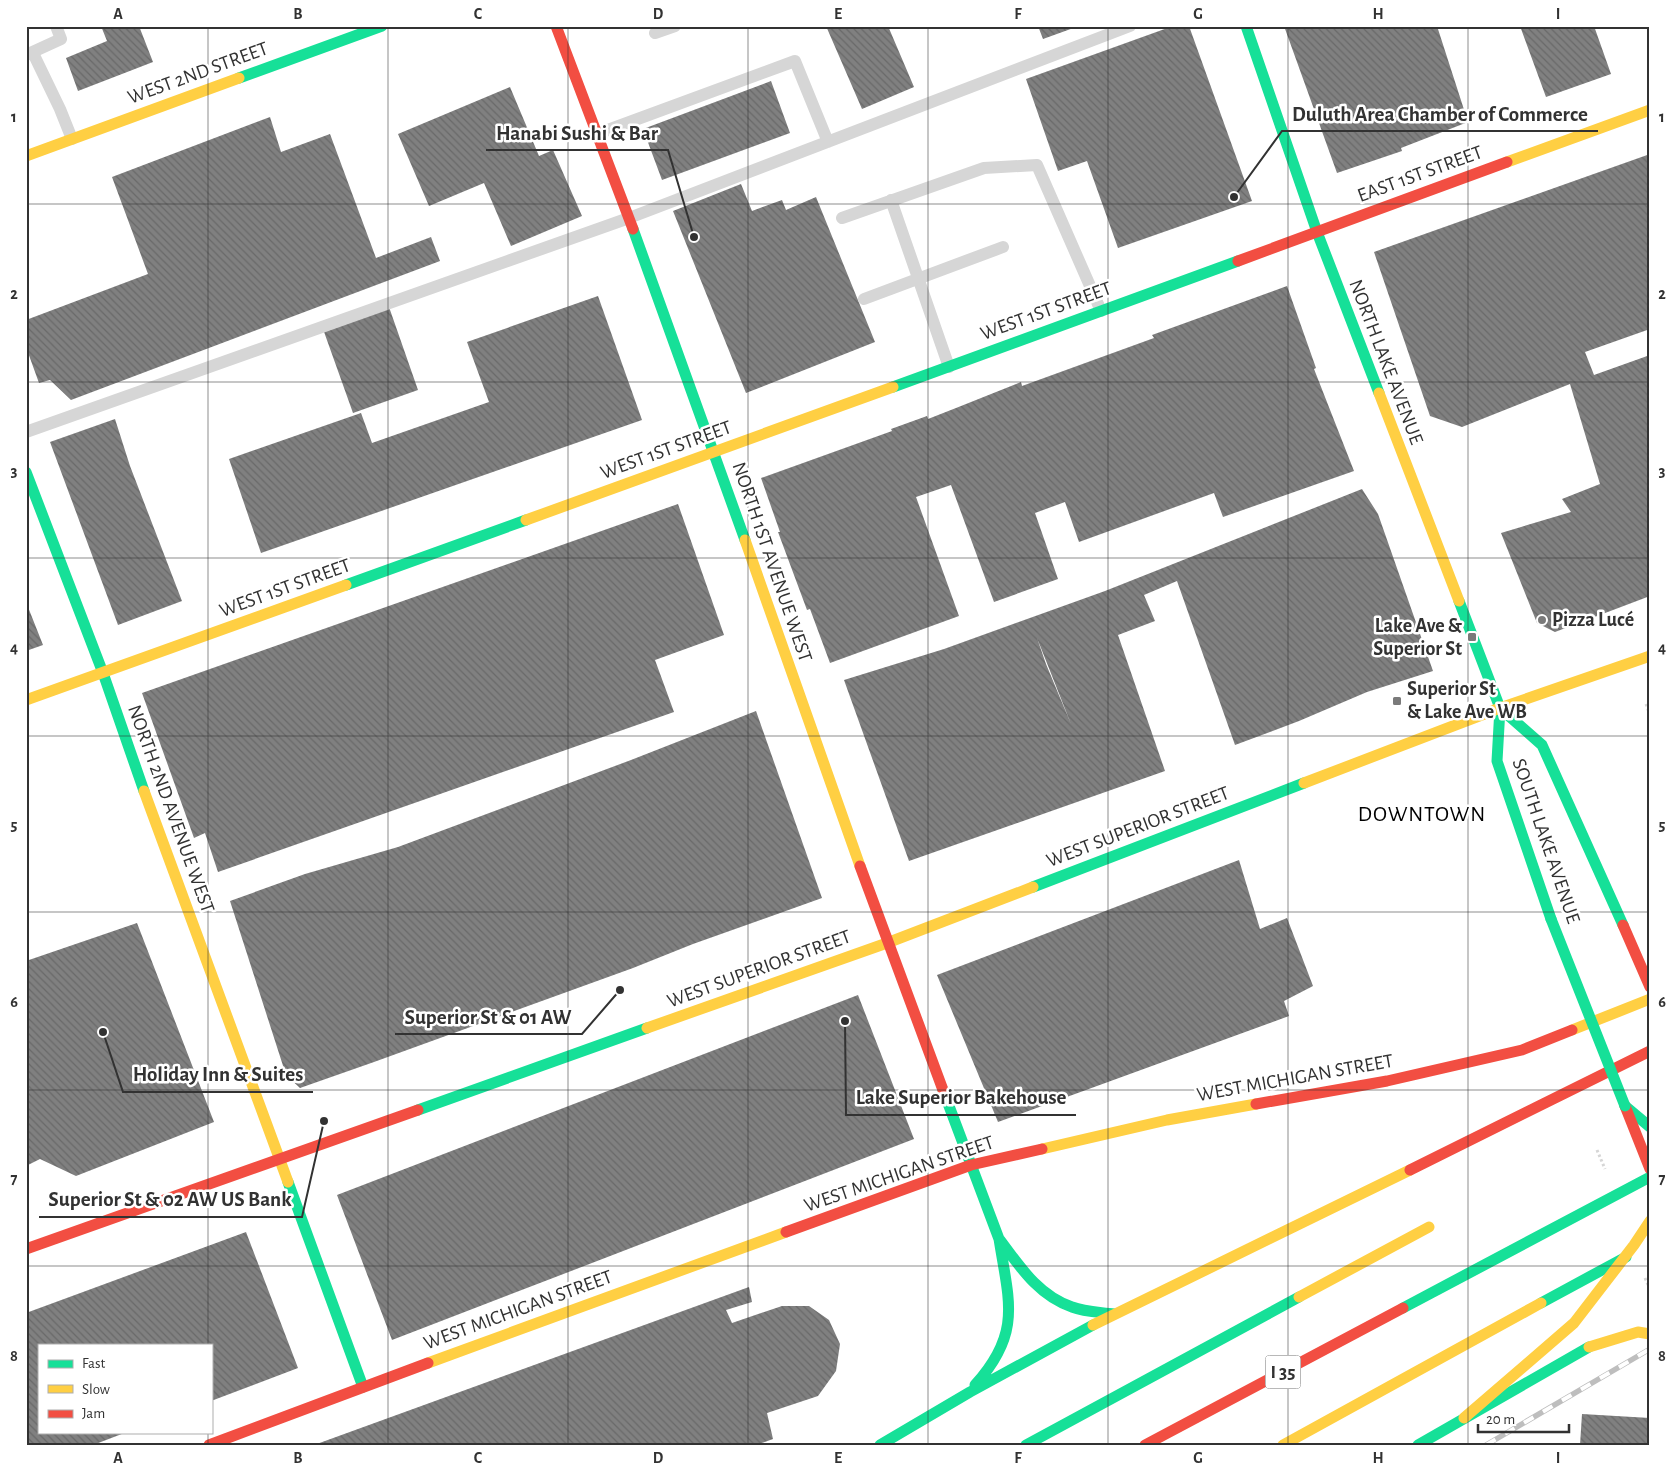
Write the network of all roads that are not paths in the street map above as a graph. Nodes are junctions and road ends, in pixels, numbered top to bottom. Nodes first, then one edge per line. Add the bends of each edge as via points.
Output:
1 (56, 26) edge
2 (382, 26) edge
3 (556, 26) edge
4 (674, 26) edge
5 (1130, 26) edge
6 (1246, 26) edge
7 (654, 33) dead end
8 (30, 54) edge
9 (1650, 110) edge
10 (597, 134) junction
11 (72, 139) junction
12 (828, 142) junction
13 (26, 156) edge
14 (891, 200) junction
15 (629, 218) junction
16 (842, 218) dead end
17 (1316, 232) junction
18 (1003, 247) dead end
19 (918, 279) junction
20 (864, 299) dead end
21 (1101, 311) junction
22 (949, 367) junction
23 (26, 432) edge
24 (714, 453) junction
25 (26, 472) edge
26 (1650, 656) edge
27 (103, 673) junction
28 (26, 700) edge
29 (1500, 708) junction
30 (887, 943) junction
31 (1650, 987) edge
32 (1650, 999) edge
33 (1650, 1051) edge
34 (1625, 1106) junction
35 (1650, 1127) edge
36 (279, 1160) junction
37 (971, 1165) junction
38 (1650, 1169) edge
39 (1650, 1177) edge
40 (1650, 1221) edge
41 (1429, 1227) dead end
42 (999, 1239) junction
43 (1650, 1244) edge
44 (26, 1249) edge
45 (1114, 1314) junction
46 (1650, 1334) edge
47 (363, 1386) junction
48 (970, 1392) junction
49 (1464, 1418) junction
50 (209, 1445) edge
51 (880, 1445) edge
52 (1026, 1445) edge
53 (1145, 1445) edge
54 (1283, 1445) edge
55 (1418, 1445) edge

1 - 8 lane via 61,39
2 - 11 main road, WEST 2ND STREET
3 - 10 main road, NORTH 1ST AVENUE WEST
4 - 7 lane
5 - 12 lane
6 - 17 main road, NORTH LAKE AVENUE
8 - 11 lane via 60,108
9 - 17 main road, EAST 1ST STREET
10 - 12 lane via 795,61
10 - 15 main road, NORTH 1ST AVENUE WEST
11 - 13 main road, WEST 2ND STREET
12 - 15 lane
14 - 16 lane
14 - 19 lane
14 - 21 lane via 984,168 1037,165
15 - 23 lane
15 - 24 main road, NORTH 1ST AVENUE WEST
17 - 21 main road, WEST 1ST STREET
17 - 29 main road, NORTH LAKE AVENUE
18 - 19 lane
19 - 20 lane
19 - 22 lane
21 - 22 main road, WEST 1ST STREET
22 - 24 main road, WEST 1ST STREET
24 - 27 main road, WEST 1ST STREET
24 - 30 main road, NORTH 1ST AVENUE WEST
25 - 27 main road, NORTH 2ND AVENUE WEST
26 - 29 main road, WEST SUPERIOR STREET
27 - 28 main road, WEST 1ST STREET
27 - 36 main road, NORTH 2ND AVENUE WEST
29 - 30 main road, WEST SUPERIOR STREET
29 - 31 main road, SOUTH LAKE AVENUE via 1542,745
29 - 34 main road, SOUTH LAKE AVENUE, bridge via 1497,761 1551,919
30 - 36 main road, WEST SUPERIOR STREET
30 - 37 main road, NORTH 1ST AVENUE WEST
32 - 37 main road, WEST MICHIGAN STREET via 1522,1050 1386,1082 1167,1120
33 - 45 main road
34 - 35 main road
34 - 38 main road, SOUTH LAKE AVENUE
36 - 44 main road, WEST SUPERIOR STREET
36 - 47 main road, NORTH 2ND AVENUE WEST
37 - 42 main road, NORTH 1ST AVENUE WEST
37 - 47 main road, WEST MICHIGAN STREET
39 - 53 main road, I 35
40 - 49 main road, bridge via 1574,1323
41 - 52 main road
42 - 45 main road via 1034,1285 1052,1298 1072,1307
42 - 48 main road via 1009,1308 1007,1332 988,1371
43 - 54 main road
45 - 48 main road
46 - 49 main road, bridge via 1638,1332 1588,1348
47 - 50 main road, WEST MICHIGAN STREET
48 - 51 main road
49 - 55 main road

